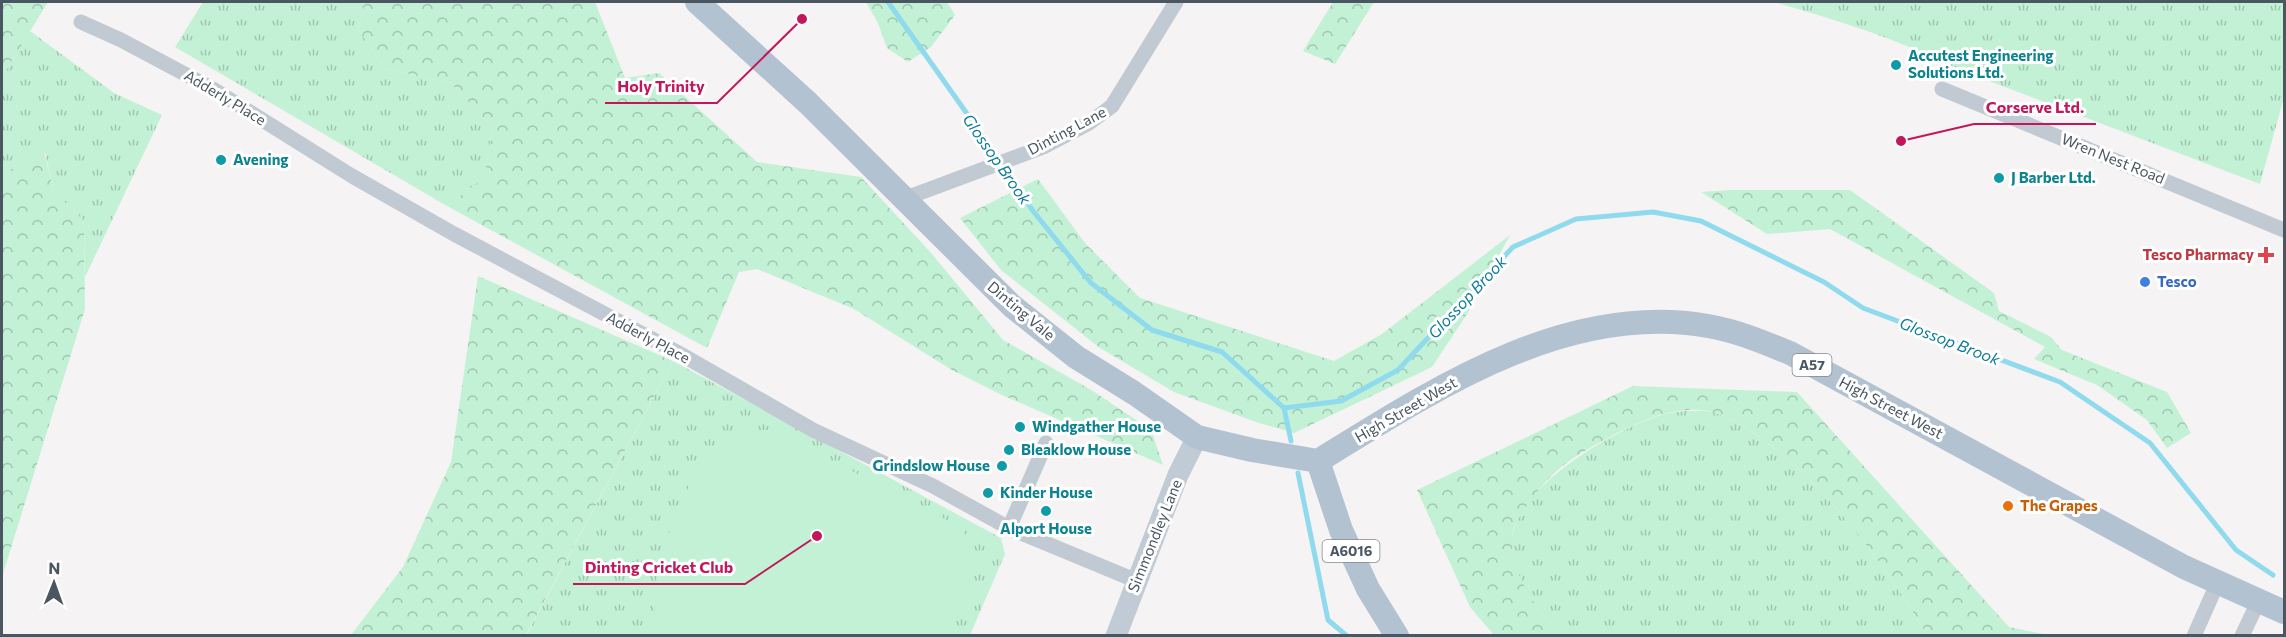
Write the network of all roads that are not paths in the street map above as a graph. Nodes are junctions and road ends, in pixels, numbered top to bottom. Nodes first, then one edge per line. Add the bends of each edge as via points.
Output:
1 (697, 2) edge
2 (1176, 2) edge
3 (81, 22) dead end
4 (1942, 89) dead end
5 (906, 198) junction
6 (2284, 230) edge
7 (1197, 438) junction
8 (1046, 443) dead end
9 (1318, 461) junction
10 (1009, 528) junction
11 (1137, 581) junction
12 (2217, 584) junction
13 (2258, 602) junction
14 (2284, 612) edge
15 (1116, 636) edge
16 (1397, 636) edge
17 (2194, 636) edge
18 (2242, 636) edge

1 - 5 main road, Dinting Vale
2 - 5 street, Dinting Lane via 1112,106 1089,123 1042,147
3 - 10 street, Adderly Place via 213,89 454,234 684,356 813,430 933,486
4 - 6 street, Wren Nest Road
5 - 7 main road, Dinting Vale via 1012,306 1076,357
7 - 9 main road, Dinting Vale
7 - 11 street, Simmondley Lane
8 - 10 street
9 - 12 main road, High Street West / A57 via 1456,381 1535,345 1598,328 1641,323 1707,326 1746,335 1790,353
9 - 16 main road, A6016 via 1341,530 1368,589
10 - 11 street, Adderly Place
11 - 15 street, Simmondley Lane
12 - 13 main road, High Street West / A57
12 - 17 street
13 - 14 main road, High Street West / A57
13 - 18 street

